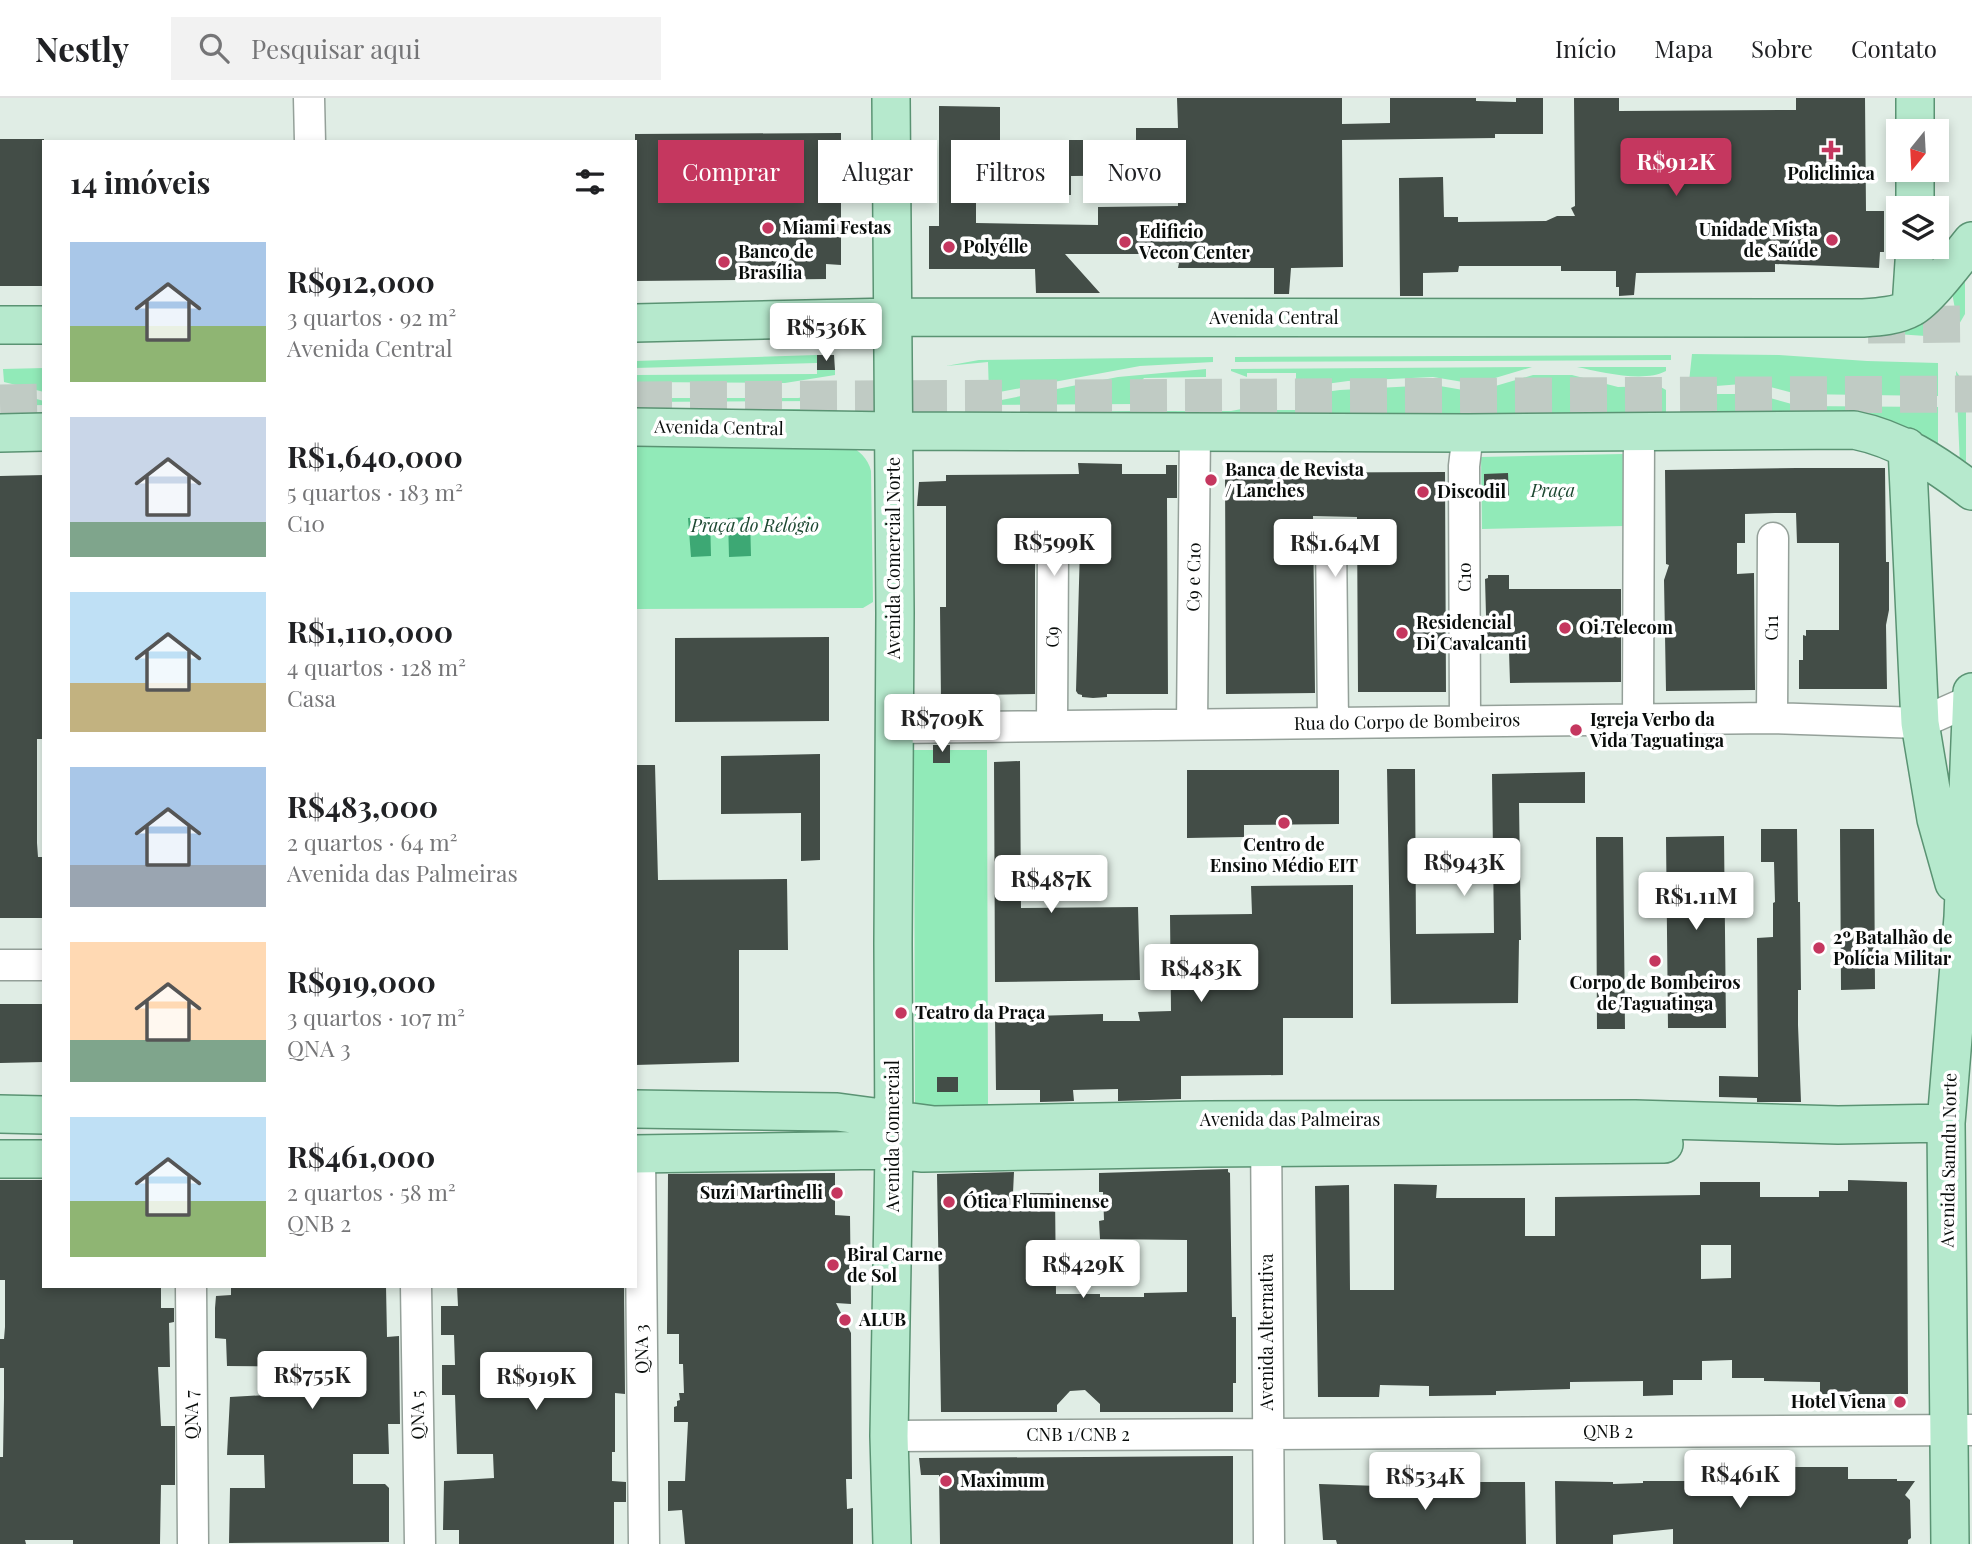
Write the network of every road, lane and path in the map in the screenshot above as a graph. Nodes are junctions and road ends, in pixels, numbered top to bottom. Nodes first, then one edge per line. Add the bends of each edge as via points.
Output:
1 (309, 98) edge
2 (891, 98) edge
3 (1915, 98) edge
4 (1915, 119) edge
5 (310, 140) edge
6 (1972, 242) edge
7 (1914, 259) edge
8 (1911, 308) junction
9 (637, 323) edge
10 (893, 324) junction
11 (0, 325) edge
12 (42, 325) edge
13 (893, 422) junction
14 (637, 426) edge
15 (1195, 431) junction
16 (42, 432) edge
17 (1639, 432) junction
18 (0, 433) edge
19 (1468, 433) junction
20 (1908, 447) junction
21 (1972, 491) edge
22 (1331, 537) dead end
23 (1773, 538) dead end
24 (1053, 550) dead end
25 (1972, 692) edge
26 (1972, 700) edge
27 (1772, 718) junction
28 (1638, 719) junction
29 (1465, 721) junction
30 (1333, 722) junction
31 (1920, 723) junction
32 (1192, 724) junction
33 (1052, 725) junction
34 (894, 728) junction
35 (1968, 917) edge
36 (0, 965) edge
37 (42, 965) edge
38 (637, 1109) edge
39 (701, 1110) junction
40 (0, 1114) edge
41 (42, 1116) edge
42 (894, 1134) junction
43 (1267, 1135) junction
44 (1946, 1135) junction
45 (703, 1152) junction
46 (637, 1154) edge
47 (42, 1158) edge
48 (0, 1159) edge
49 (191, 1288) edge
50 (416, 1288) edge
51 (1961, 1430) edge
52 (1267, 1434) junction
53 (889, 1436) junction
54 (193, 1544) edge
55 (420, 1544) edge
56 (644, 1544) edge
57 (892, 1544) edge
58 (1269, 1544) edge
59 (1950, 1544) edge

1 - 5 street
2 - 10 main road
3 - 4 main road
6 - 8 main road
7 - 8 main road
8 - 10 main road, Avenida Central via 1862,318
9 - 10 main road, Avenida Central
10 - 13 main road
11 - 12 main road
13 - 14 main road, Avenida Central
13 - 15 main road, Avenida Central
13 - 34 main road, Avenida Comercial Norte
15 - 19 main road, Avenida Central
15 - 32 street, C9 e C10
16 - 18 main road
17 - 19 main road, Avenida Central
17 - 20 main road, Avenida Central via 1854,430
17 - 28 street
19 - 29 street, C10 via 1464,467
20 - 21 main road, Avenida Central
20 - 31 main road
22 - 30 street
23 - 27 street, C11
24 - 33 street, C9
25 - 26 main road, Avenida Samdu Norte
26 - 31 street
26 - 35 main road, Avenida Samdu Norte
27 - 28 street, Rua do Corpo de Bombeiros
27 - 31 street, Rua do Corpo de Bombeiros
28 - 29 street, Rua do Corpo de Bombeiros
29 - 30 street, Rua do Corpo de Bombeiros
30 - 32 street, Rua do Corpo de Bombeiros
31 - 35 main road via 1936,819
32 - 33 street, Rua do Corpo de Bombeiros
33 - 34 street, Rua do Corpo de Bombeiros
34 - 42 main road, Avenida Comercial
35 - 44 main road, Avenida Samdu Norte
36 - 37 street
38 - 39 main road, Avenida das Palmeiras
39 - 42 main road, Avenida das Palmeiras via 815,1111
39 - 45 main road via 712,1132
40 - 41 main road
42 - 43 main road, Avenida das Palmeiras via 923,1153
42 - 45 main road, Avenida das Palmeiras
42 - 53 main road, Avenida Comercial
43 - 44 main road, Avenida das Palmeiras via 1838,1125
43 - 52 street, Avenida Alternativa
44 - 51 main road, Avenida Samdu Norte
45 - 46 main road, Avenida das Palmeiras
46 - 56 street, QNA 3
47 - 48 main road
49 - 54 street, QNA 7
50 - 55 street, QNA 5
51 - 52 street, QNB 2
51 - 59 main road, Avenida Samdu Norte
52 - 53 street, CNB 1/CNB 2
52 - 58 street, Avenida Alternativa
53 - 57 main road, Avenida Comercial

